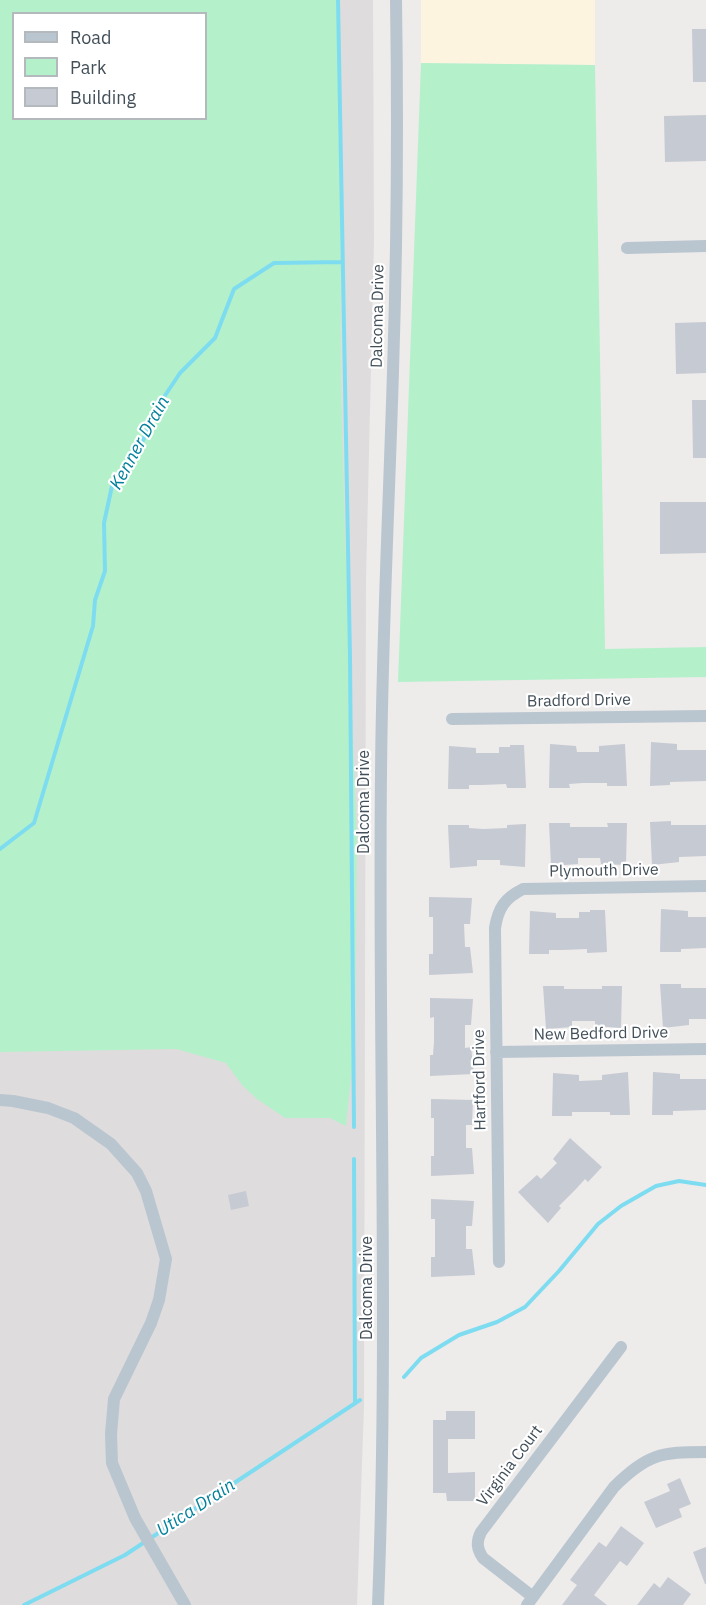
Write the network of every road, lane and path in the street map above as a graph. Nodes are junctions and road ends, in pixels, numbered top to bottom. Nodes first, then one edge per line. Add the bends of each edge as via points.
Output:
1 (396, 0) edge
2 (706, 246) edge
3 (627, 248) dead end
4 (706, 716) edge
5 (452, 719) dead end
6 (706, 886) edge
7 (506, 900) joint
8 (706, 1049) edge
9 (496, 1052) junction
10 (0, 1100) edge
11 (499, 1262) dead end
12 (621, 1347) dead end
13 (706, 1452) edge
14 (530, 1601) edge
15 (185, 1605) edge
16 (378, 1605) edge

1 - 16 street, Dalcoma Drive via 397,234 382,657 383,1426
2 - 3 street
4 - 5 street, Bradford Drive
6 - 7 street, Plymouth Drive via 523,890
7 - 9 street, Hartford Drive via 495,928
8 - 9 street, New Bedford Drive
9 - 11 street, Hartford Drive
10 - 15 street via 48,1108 74,1118 111,1144 137,1173 146,1191 166,1259 152,1323 114,1400 112,1463 135,1518
12 - 14 street, Virginia Court via 478,1539 478,1552 483,1558
13 - 14 street via 647,1459 630,1471

